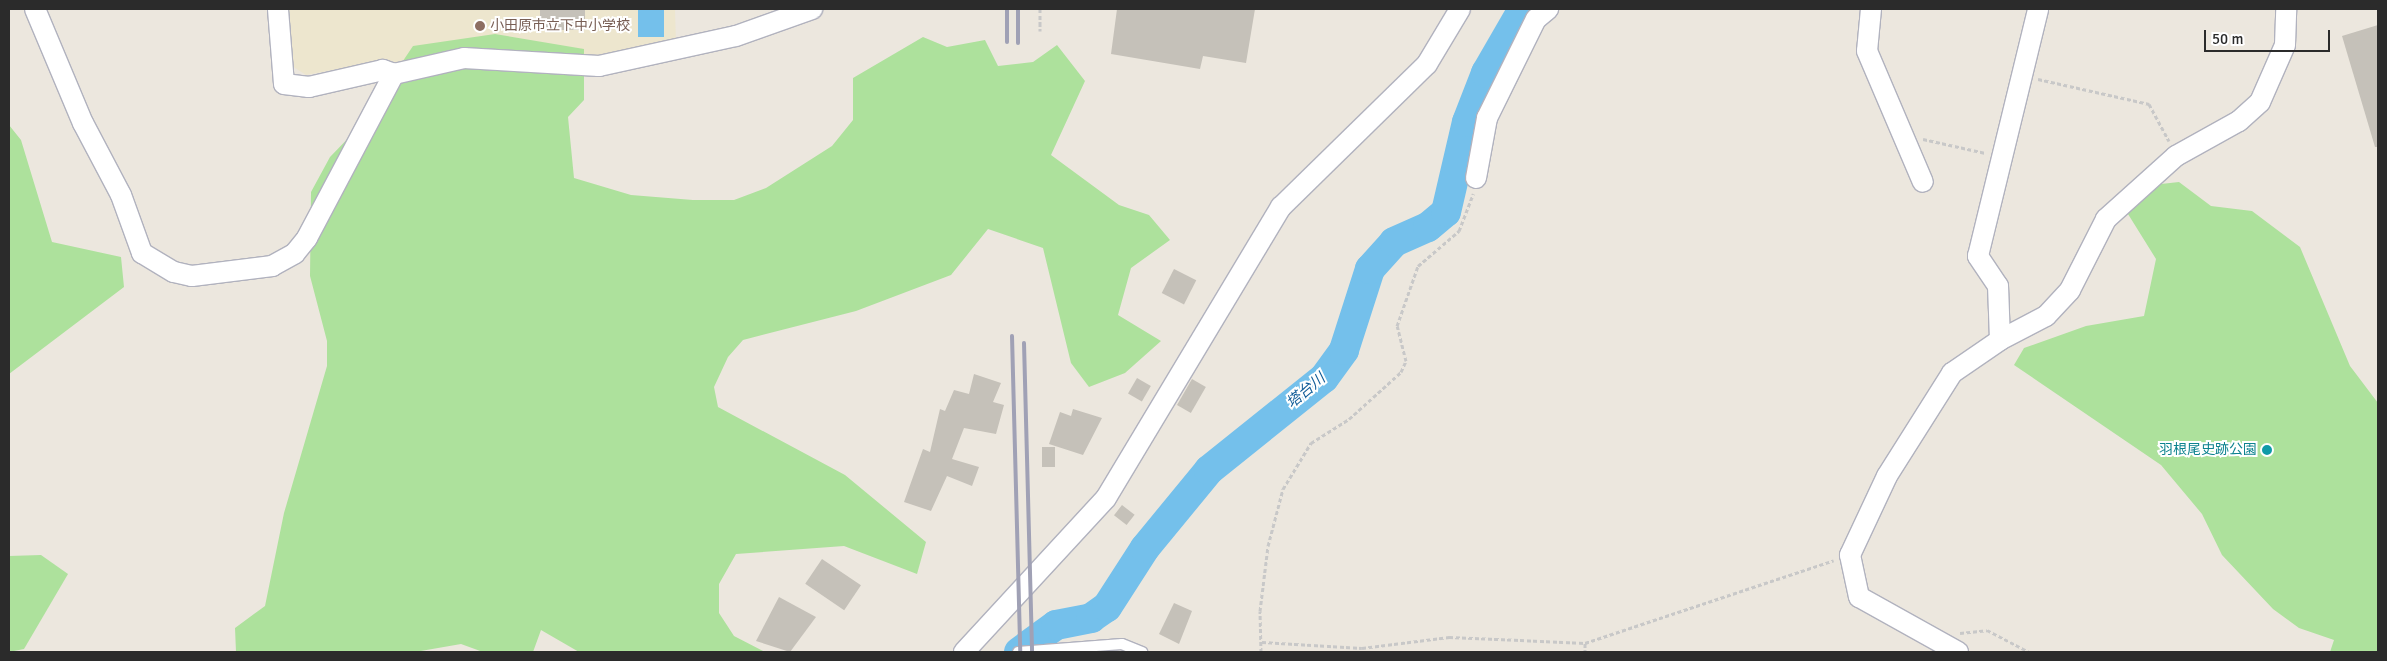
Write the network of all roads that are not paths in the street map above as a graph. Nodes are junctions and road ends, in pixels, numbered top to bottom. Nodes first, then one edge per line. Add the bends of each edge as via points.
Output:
1 (35, 9) edge
2 (278, 9) edge
3 (812, 9) edge
4 (1460, 9) edge
5 (1548, 9) edge
6 (1871, 9) edge
7 (2038, 9) edge
8 (2286, 9) edge
9 (781, 15) edge
10 (394, 74) junction
11 (1476, 178) road end
12 (1923, 182) dead end
13 (2000, 340) junction
14 (964, 652) edge
15 (1018, 652) edge
16 (1142, 652) edge
17 (1958, 652) edge

1 - 10 street via 83,123 121,195 142,253 174,272 192,276 272,266 295,253 307,238
2 - 10 street via 284,84 309,87 383,70
3 - 9 street
4 - 14 street via 1427,64 1281,207 1106,498
5 - 11 street via 1536,19 1487,118
6 - 12 street via 1867,51
7 - 13 street via 1978,256 1998,286
8 - 13 street via 2284,45 2260,102 2239,121 2176,156 2106,219 2070,290 2046,316
9 - 10 street via 599,66 464,58
13 - 17 street via 1952,373 1887,476 1850,555 1859,597
15 - 16 lane via 1122,644

